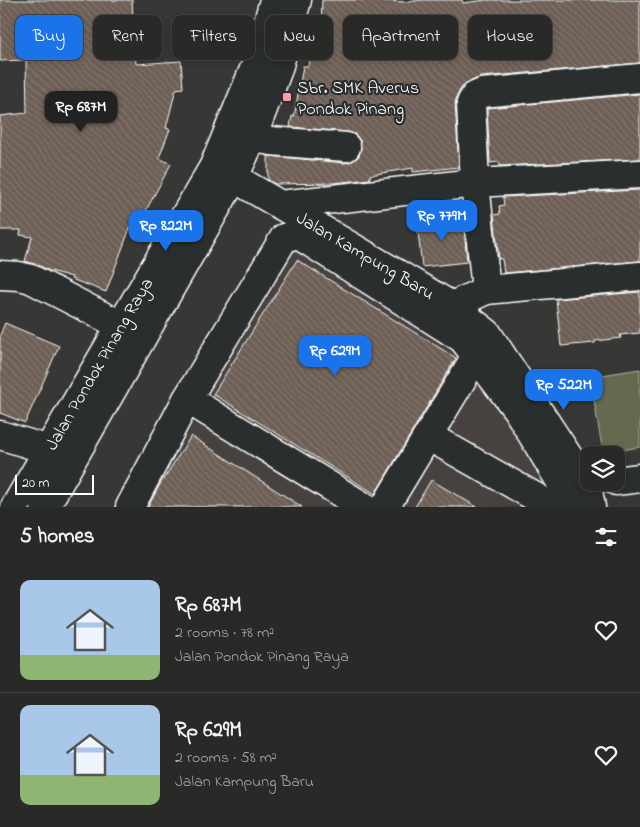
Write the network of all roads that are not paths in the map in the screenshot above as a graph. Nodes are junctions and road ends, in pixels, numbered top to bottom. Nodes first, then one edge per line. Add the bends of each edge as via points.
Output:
1 (286, 1) edge
2 (640, 78) edge
3 (252, 138) junction
4 (346, 147) dead end
5 (224, 172) junction
6 (640, 174) edge
7 (475, 182) junction
8 (280, 205) junction
9 (0, 275) edge
10 (640, 276) edge
11 (486, 290) junction
12 (452, 306) junction
13 (122, 326) junction
14 (476, 356) junction
15 (187, 399) junction
16 (0, 435) edge
17 (428, 436) junction
18 (49, 450) junction
19 (640, 478) edge
20 (625, 480) edge
21 (579, 495) edge
22 (15, 507) edge
23 (45, 507) edge
24 (130, 507) edge
25 (364, 507) edge
26 (385, 507) edge

1 - 3 street, Jalan Pondok Pinang Raya via 278,69
1 - 5 street, Jalan Pondok Pinang Raya via 257,62
2 - 7 street via 475,96 471,103
3 - 4 street
3 - 5 street, Jalan Pondok Pinang Raya
5 - 8 street, Jalan Kampung Baru
5 - 13 street, Jalan Pondok Pinang Raya
5 - 23 street, Jalan Pondok Pinang Raya
6 - 7 street, Jalan Kampung Baru
7 - 8 street, Jalan Kampung Baru
7 - 11 street
8 - 12 street, Jalan Kampung Baru
9 - 13 street via 31,279
10 - 11 street
11 - 12 street, Jalan Kampung Baru
12 - 21 street, Jalan Kampung Baru via 487,333
13 - 18 street, Jalan Pondok Pinang Raya
14 - 15 street via 463,340 295,235 284,238
14 - 17 street
14 - 21 street
15 - 24 street
15 - 25 street
16 - 18 street
17 - 21 street
17 - 26 street
18 - 22 street, Jalan Pondok Pinang Raya
19 - 20 street

